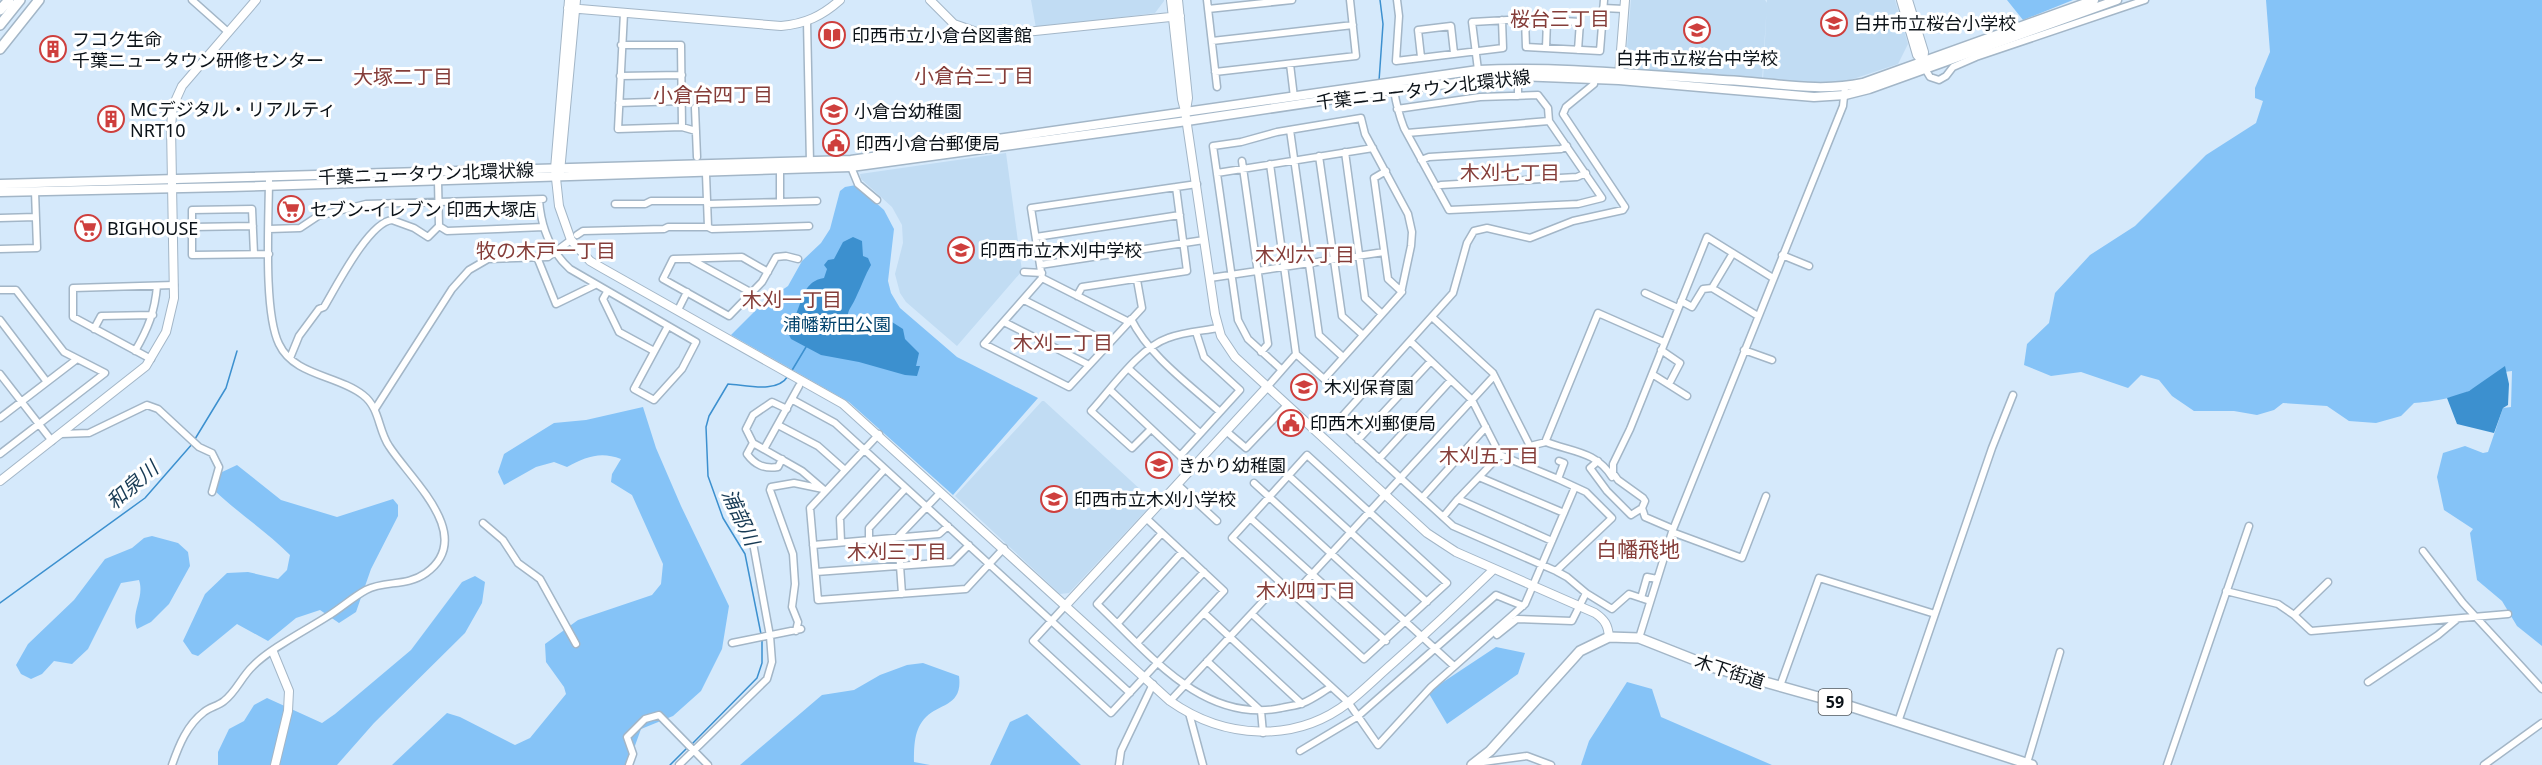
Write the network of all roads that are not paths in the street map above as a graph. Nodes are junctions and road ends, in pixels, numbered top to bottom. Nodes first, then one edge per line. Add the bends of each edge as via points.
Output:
1 (9, 0) edge
2 (18, 0) edge
3 (39, 0) edge
4 (192, 0) edge
5 (256, 0) edge
6 (840, 0) edge
7 (930, 0) edge
8 (1171, 0) edge
9 (1178, 0) edge
10 (1208, 0) edge
11 (1292, 0) edge
12 (1350, 0) edge
13 (1397, 0) edge
14 (1604, 0) edge
15 (1901, 0) edge
16 (1908, 0) edge
17 (2094, 0) edge
18 (2117, 0) edge
19 (2145, 0) edge
20 (572, 4) edge
21 (1625, 4) edge
22 (1603, 8) junction
23 (1209, 9) junction
24 (0, 10) edge
25 (624, 13) junction
26 (1176, 17) junction
27 (0, 20) edge
28 (1502, 20) junction
29 (807, 21) junction
30 (0, 25) edge
31 (1353, 25) junction
32 (228, 32) junction
33 (1212, 41) junction
34 (621, 45) junction
35 (1546, 48) junction
36 (0, 49) edge
37 (1578, 50) junction
38 (1476, 51) junction
39 (1454, 53) junction
40 (1421, 57) junction
41 (1290, 64) junction
42 (1924, 65) junction
43 (1478, 70) junction
44 (1215, 72) junction
45 (682, 75) junction
46 (620, 76) junction
47 (1518, 76) junction
48 (1619, 77) junction
49 (1595, 79) junction
50 (1217, 87) dead end
51 (1394, 90) junction
52 (1845, 91) junction
53 (1518, 96) junction
54 (1294, 97) junction
55 (682, 101) junction
56 (619, 103) junction
57 (695, 108) dead end
58 (1397, 109) junction
59 (1185, 111) junction
60 (1549, 121) junction
61 (1187, 122) junction
62 (682, 127) junction
63 (1290, 130) junction
64 (696, 131) junction
65 (1407, 133) junction
66 (1015, 141) junction
67 (1567, 146) junction
68 (1373, 148) junction
69 (1345, 152) junction
70 (1319, 156) junction
71 (697, 157) dead end
72 (1294, 160) junction
73 (1421, 160) junction
74 (1242, 161) dead end
75 (1270, 164) junction
76 (810, 166) junction
77 (852, 167) junction
78 (1243, 169) junction
79 (780, 171) junction
80 (1386, 171) junction
81 (558, 172) junction
82 (1217, 173) junction
83 (1586, 173) junction
84 (706, 174) junction
85 (438, 181) junction
86 (269, 182) junction
87 (0, 184) edge
88 (172, 184) junction
89 (1197, 184) junction
90 (1176, 187) junction
91 (1436, 187) junction
92 (37, 189) junction
93 (0, 192) edge
94 (877, 200) dead end
95 (817, 201) dead end
96 (438, 202) junction
97 (780, 202) junction
98 (707, 203) junction
99 (615, 204) dead end
100 (1180, 215) junction
101 (36, 217) junction
102 (0, 218) edge
103 (253, 226) junction
104 (439, 226) junction
105 (809, 226) dead end
106 (192, 227) junction
107 (544, 227) junction
108 (708, 227) junction
109 (269, 229) junction
110 (1036, 237) junction
111 (574, 238) junction
112 (1204, 240) junction
113 (1184, 244) junction
114 (0, 249) edge
115 (555, 251) junction
116 (1384, 252) junction
117 (1733, 253) junction
118 (254, 254) junction
119 (269, 254) junction
120 (1782, 255) junction
121 (1359, 256) junction
122 (537, 257) junction
123 (690, 259) junction
124 (798, 259) dead end
125 (1334, 260) junction
126 (1309, 263) junction
127 (1040, 265) junction
128 (1809, 266) dead end
129 (1284, 267) junction
130 (1258, 271) junction
131 (768, 272) junction
132 (1024, 272) dead end
133 (1042, 275) junction
134 (1231, 275) junction
135 (1210, 278) junction
136 (1773, 278) junction
137 (1137, 280) junction
138 (174, 285) junction
139 (595, 285) junction
140 (157, 286) junction
141 (1712, 288) junction
142 (0, 290) edge
143 (607, 292) junction
144 (687, 292) junction
145 (1402, 292) junction
146 (752, 293) junction
147 (1645, 293) dead end
148 (1077, 296) junction
149 (1023, 300) junction
150 (1681, 301) junction
151 (1678, 308) junction
152 (678, 310) junction
153 (1382, 314) junction
154 (153, 315) junction
155 (1758, 316) junction
156 (1432, 317) junction
157 (0, 320) edge
158 (1130, 320) junction
159 (1004, 322) junction
160 (668, 326) junction
161 (1218, 328) junction
162 (94, 329) junction
163 (1196, 332) junction
164 (1363, 335) junction
165 (1410, 341) junction
166 (1664, 342) junction
167 (1109, 344) junction
168 (1150, 348) junction
169 (1661, 350) junction
170 (1744, 350) junction
171 (135, 351) junction
172 (654, 351) junction
173 (1261, 352) junction
174 (1296, 354) junction
175 (1343, 357) junction
176 (290, 358) junction
177 (77, 359) junction
178 (151, 359) junction
179 (1772, 360) dead end
180 (1431, 361) junction
181 (1089, 365) junction
182 (1129, 369) junction
183 (1282, 370) junction
184 (0, 374) edge
185 (1652, 374) junction
186 (1494, 376) junction
187 (1452, 380) junction
188 (47, 382) junction
189 (1669, 384) junction
190 (799, 386) dead end
191 (1267, 387) junction
192 (1110, 390) junction
193 (2013, 395) dead end
194 (1687, 396) dead end
195 (793, 400) junction
196 (1472, 400) junction
197 (21, 402) junction
198 (1287, 405) junction
199 (375, 409) junction
200 (787, 409) junction
201 (1220, 412) junction
202 (0, 418) edge
203 (39, 424) junction
204 (778, 425) junction
205 (1486, 427) junction
206 (1151, 429) junction
207 (1226, 431) junction
208 (1200, 433) junction
209 (61, 434) junction
210 (879, 434) junction
211 (1359, 440) junction
212 (52, 441) junction
213 (1546, 442) junction
214 (753, 443) junction
215 (1530, 446) junction
216 (764, 449) junction
217 (864, 449) junction
218 (0, 454) edge
219 (1500, 455) junction
220 (1180, 456) junction
221 (782, 459) junction
222 (1379, 459) junction
223 (1559, 460) dead end
224 (1598, 461) junction
225 (1522, 464) junction
226 (1192, 467) junction
227 (885, 469) junction
228 (845, 470) junction
229 (1288, 476) junction
230 (1479, 477) junction
231 (1400, 478) junction
232 (1558, 479) junction
233 (0, 481) edge
234 (1254, 483) dead end
235 (1177, 484) junction
236 (1575, 487) junction
237 (906, 488) junction
238 (1630, 489) junction
239 (825, 490) junction
240 (213, 492) dead end
241 (938, 495) dead end
242 (1385, 495) junction
243 (1766, 496) dead end
244 (1269, 497) junction
245 (1422, 498) junction
246 (1458, 499) junction
247 (926, 506) junction
248 (1642, 508) junction
249 (1369, 511) junction
250 (1564, 513) junction
251 (1443, 517) junction
252 (1146, 518) junction
253 (1250, 518) junction
254 (1217, 521) dead end
255 (483, 523) dead end
256 (948, 526) junction
257 (2249, 526) dead end
258 (1672, 531) junction
259 (1350, 532) junction
260 (1162, 533) junction
261 (898, 537) junction
262 (869, 540) junction
263 (1552, 541) junction
264 (841, 542) junction
265 (753, 543) dead end
266 (969, 544) junction
267 (813, 545) junction
268 (1004, 548) junction
269 (2423, 551) dead end
270 (1182, 552) junction
271 (1331, 553) junction
272 (989, 564) junction
273 (1542, 565) junction
274 (900, 566) junction
275 (1494, 569) junction
276 (1556, 571) junction
277 (816, 572) junction
278 (1204, 572) junction
279 (1312, 574) junction
280 (1657, 579) junction
281 (2328, 582) dead end
282 (1533, 586) junction
283 (2226, 591) junction
284 (1586, 593) junction
285 (902, 594) junction
286 (1293, 595) junction
287 (1266, 598) dead end
288 (1641, 598) junction
289 (1650, 601) junction
290 (1427, 602) junction
291 (1066, 605) junction
292 (1524, 606) junction
293 (1581, 606) junction
294 (1204, 613) junction
295 (1251, 614) junction
296 (1935, 614) junction
297 (2508, 614) dead end
298 (2294, 615) junction
299 (2475, 616) junction
300 (2457, 619) junction
301 (1052, 620) junction
302 (1406, 622) junction
303 (1118, 623) junction
304 (770, 636) junction
305 (1230, 637) junction
306 (1423, 637) junction
307 (1609, 637) junction
308 (1639, 638) junction
309 (1386, 641) junction
310 (1138, 642) junction
311 (576, 644) dead end
312 (732, 644) dead end
313 (1436, 649) junction
314 (273, 652) junction
315 (2060, 652) dead end
316 (1207, 661) junction
317 (1159, 662) junction
318 (1454, 666) junction
319 (1145, 677) junction
320 (2368, 682) dead end
321 (1436, 683) junction
322 (1153, 684) junction
323 (1185, 685) junction
324 (1780, 686) junction
325 (1331, 687) junction
326 (2542, 689) edge
327 (1130, 693) junction
328 (1170, 701) junction
329 (1348, 702) junction
330 (1302, 704) junction
331 (1261, 711) junction
332 (1189, 713) junction
333 (1357, 717) junction
334 (1898, 722) junction
335 (2542, 723) edge
336 (1263, 733) junction
337 (695, 751) junction
338 (1300, 751) dead end
339 (1474, 764) edge
340 (2029, 764) edge
341 (172, 765) edge
342 (275, 765) edge
343 (629, 765) edge
344 (679, 765) edge
345 (708, 765) edge
346 (1119, 765) edge
347 (1203, 765) edge
348 (1551, 765) edge
349 (2167, 765) edge
350 (2484, 765) edge

1 - 24 main road
2 - 27 main road
2 - 30 main road
3 - 36 main road
4 - 32 street
5 - 32 street
6 - 29 street
7 - 26 street via 954,24 988,36
8 - 26 street
9 - 26 street
10 - 23 street
11 - 23 street
12 - 31 street
13 - 40 street via 1396,61
14 - 22 street
15 - 42 street via 1917,55
16 - 42 street via 1924,52
17 - 42 main road, 千葉ニュータウン北環状線
18 - 42 main road, 千葉ニュータウン北環状線
19 - 42 street via 1976,57 1953,67 1943,79 1933,79
20 - 25 street
20 - 81 street
21 - 22 street
21 - 48 street
22 - 37 street via 1600,51
23 - 33 street
25 - 29 street via 771,25
25 - 34 street
26 - 59 street
28 - 35 street via 1525,19 1526,47
28 - 38 street via 1503,48
28 - 38 street via 1472,22
29 - 76 street
31 - 33 street
31 - 41 street via 1356,56
32 - 88 street via 177,96 171,114
33 - 44 street
34 - 45 street via 681,45
34 - 46 street
35 - 37 street
35 - 37 street via 1547,20 1580,22
38 - 39 street
38 - 43 street
39 - 40 street
39 - 40 street via 1451,26 1418,30
41 - 44 street
41 - 54 street
42 - 52 main road, 千葉ニュータウン北環状線 via 1869,89
43 - 48 main road, 千葉ニュータウン北環状線 via 1544,68
43 - 54 main road, 千葉ニュータウン北環状線
44 - 50 street
45 - 46 street
45 - 55 street
46 - 56 street
47 - 49 main road, 千葉ニュータウン北環状線
47 - 51 main road, 千葉ニュータウン北環状線
47 - 53 street
48 - 49 main road, 千葉ニュータウン北環状線
48 - 52 main road, 千葉ニュータウン北環状線 via 1791,95
49 - 156 street via 1563,114 1625,207 1623,210 1573,221 1530,238 1488,228 1474,231 1453,293
51 - 58 street
51 - 61 main road, 千葉ニュータウン北環状線
52 - 120 street
53 - 58 street via 1480,97
53 - 60 street via 1538,95 1548,108
54 - 59 main road, 千葉ニュータウン北環状線
55 - 56 street
55 - 62 street
56 - 62 street via 618,129
57 - 64 street
58 - 65 street
59 - 61 street
59 - 66 main road, 千葉ニュータウン北環状線
60 - 65 street
60 - 67 street
61 - 66 main road, 千葉ニュータウン北環状線
61 - 89 street
62 - 64 street
63 - 68 street via 1361,118
63 - 72 street
63 - 82 street via 1213,146
64 - 71 street
65 - 73 street
66 - 77 main road, 千葉ニュータウン北環状線
67 - 73 street
67 - 83 street
68 - 69 street
68 - 80 street
69 - 70 street
69 - 121 street
70 - 72 street
70 - 125 street
72 - 75 street
72 - 126 street
73 - 91 street
74 - 78 street
75 - 78 street
75 - 129 street
76 - 77 main road, 千葉ニュータウン北環状線
76 - 79 main road, 千葉ニュータウン北環状線
76 - 81 main road, 千葉ニュータウン北環状線
77 - 94 street via 858,184
78 - 82 street
78 - 130 street
79 - 84 main road, 千葉ニュータウン北環状線
79 - 97 street
80 - 116 street via 1374,178
80 - 145 street via 1411,225
81 - 84 main road, 千葉ニュータウン北環状線
81 - 85 main road, 千葉ニュータウン北環状線
81 - 86 main road, 千葉ニュータウン北環状線
81 - 111 street via 561,214
82 - 134 street
83 - 91 street via 1577,177
83 - 91 street via 1602,198 1578,204 1449,210
84 - 98 street
85 - 86 main road, 千葉ニュータウン北環状線
85 - 96 street
86 - 88 main road, 千葉ニュータウン北環状線
86 - 109 street
87 - 92 main road, 千葉ニュータウン北環状線
88 - 92 main road, 千葉ニュータウン北環状線
88 - 138 street
89 - 90 street
89 - 112 street
90 - 100 street
90 - 110 street via 1031,208
92 - 93 main road, 千葉ニュータウン北環状線
92 - 101 street
95 - 97 street
96 - 104 street
96 - 107 street via 541,199
96 - 109 street via 366,204 318,216 300,228
97 - 98 street
98 - 99 street
98 - 108 street
100 - 110 street
100 - 113 street
101 - 102 street
101 - 114 street via 37,248
103 - 106 street
103 - 106 street via 252,209 192,210
103 - 118 street
104 - 107 street via 447,231
104 - 176 street via 428,237 392,220 377,225 348,264 324,307 299,336
105 - 108 street
106 - 118 street via 192,255
107 - 115 street
108 - 111 street via 583,231
109 - 119 street
110 - 127 street
111 - 115 street
111 - 152 street via 590,261
112 - 113 street
112 - 135 street
113 - 127 street
113 - 137 street via 1187,271
115 - 122 street via 548,257
115 - 139 street via 570,269
116 - 121 street
116 - 145 street via 1388,279
117 - 136 street
117 - 141 street
117 - 150 street via 1707,237
118 - 119 street
119 - 176 street via 274,331
120 - 128 street
120 - 136 street
121 - 125 street
121 - 153 street via 1365,298
122 - 139 street via 556,304
122 - 199 street via 488,259 469,270
123 - 131 street via 742,257
123 - 144 street via 673,259 663,279
123 - 146 street
124 - 131 street via 776,257
125 - 126 street
125 - 164 street via 1342,316
126 - 129 street
126 - 175 street via 1319,335
127 - 133 street
129 - 130 street
129 - 174 street
130 - 134 street
130 - 173 street via 1268,344
131 - 146 street
132 - 133 street
133 - 148 street
133 - 149 street
134 - 135 street
134 - 173 street via 1240,326
135 - 161 street
136 - 155 street
137 - 148 street via 1082,286
137 - 158 street via 1142,308
138 - 140 street
138 - 178 street via 166,332
139 - 143 street
140 - 154 street
140 - 162 street via 73,288 73,317
141 - 150 street via 1703,289 1692,307
141 - 155 street
142 - 177 street via 16,290 64,352
143 - 160 street
143 - 172 street via 603,300 618,332
144 - 146 street via 729,316
144 - 152 street
145 - 153 street
147 - 151 street
148 - 158 street
149 - 159 street
149 - 167 street
150 - 151 street
151 - 166 street
152 - 210 street via 843,404
153 - 164 street
154 - 162 street via 101,316
154 - 171 street
155 - 170 street
156 - 165 street
156 - 186 street
157 - 188 street
158 - 167 street
158 - 168 street
159 - 181 street
159 - 181 street via 984,344 1069,387
160 - 172 street
160 - 172 street via 696,342 682,369 654,400 634,389
161 - 163 street
161 - 191 street via 1231,352
162 - 171 street
163 - 168 street via 1167,338
163 - 201 street via 1204,357 1240,390
164 - 175 street
165 - 180 street
165 - 211 street via 1338,421
166 - 169 street
166 - 213 street via 1598,313
167 - 181 street
168 - 182 street
168 - 201 street
169 - 185 street
169 - 189 street via 1680,363
170 - 179 street
170 - 258 street
171 - 178 street
173 - 183 street
174 - 175 street via 1324,379
174 - 183 street
176 - 199 street via 353,388
177 - 188 street
177 - 203 street via 105,373
178 - 209 street
180 - 187 street
180 - 211 street
182 - 192 street
182 - 208 street
183 - 191 street
184 - 197 street
185 - 189 street
185 - 238 street via 1612,469
186 - 196 street
186 - 215 street
187 - 196 street
187 - 222 street
188 - 197 street
189 - 194 street
190 - 195 street
191 - 198 street
191 - 207 street
192 - 206 street
192 - 206 street via 1091,411 1132,448
193 - 296 street
195 - 200 street
195 - 217 street via 835,423
196 - 205 street
196 - 231 street
197 - 202 street
197 - 203 street
198 - 207 street via 1246,448
198 - 242 street
199 - 314 street via 389,446 440,517 444,537 440,556 429,571 410,582 367,589
200 - 204 street
200 - 214 street via 772,402 753,415 746,429
201 - 208 street
203 - 212 street
203 - 218 street
204 - 216 street
204 - 228 street via 818,446
205 - 219 street
205 - 245 street
206 - 220 street
207 - 226 street
208 - 220 street
209 - 212 street
209 - 240 street via 89,433 147,405 158,409 199,447 212,453 219,467
210 - 217 street
210 - 268 street
211 - 222 street
212 - 233 street
213 - 215 street
213 - 224 street via 1584,452
214 - 216 street
214 - 221 street via 747,454 753,462 766,468 778,467
215 - 225 street
216 - 221 street
217 - 227 street
217 - 228 street
219 - 225 street
219 - 230 street
220 - 226 street
221 - 239 street
222 - 231 street
223 - 232 street via 1564,463
224 - 238 street via 1619,486
224 - 248 street via 1590,468 1607,491 1631,515
225 - 232 street
226 - 235 street
227 - 237 street
227 - 264 street via 840,518
228 - 239 street
229 - 244 street
229 - 249 street via 1308,455
229 - 259 street
230 - 246 street
230 - 250 street
231 - 242 street
231 - 245 street
232 - 236 street
234 - 244 street
235 - 252 street
235 - 254 street
236 - 250 street
236 - 276 street via 1586,492 1612,518
237 - 247 street
237 - 262 street via 869,528
238 - 248 street via 1643,498
239 - 267 street via 810,508
239 - 304 street via 794,483 771,487 793,554 792,607 799,630
241 - 247 street
242 - 249 street
242 - 275 street via 1445,546
243 - 258 street via 1743,558
244 - 253 street
244 - 271 street
245 - 251 street
246 - 251 street
246 - 263 street
247 - 256 street
247 - 261 street
248 - 258 street via 1645,517
249 - 259 street
249 - 290 street via 1447,583
250 - 263 street
251 - 273 street via 1453,526
252 - 260 street
252 - 291 street
253 - 279 street
253 - 286 street via 1232,538
255 - 311 street via 503,540 518,563 540,579
256 - 261 street via 939,534
256 - 266 street
257 - 283 street
258 - 280 street
259 - 271 street
259 - 290 street
260 - 270 street
260 - 303 street via 1097,604
261 - 262 street
261 - 274 street
262 - 264 street
263 - 273 street
264 - 267 street
265 - 304 street
266 - 272 street
266 - 274 street via 952,562
267 - 277 street
268 - 272 street
268 - 291 street
269 - 299 street
270 - 278 street
270 - 303 street
271 - 279 street
271 - 302 street
272 - 285 street via 966,589
272 - 301 street
273 - 276 street
273 - 282 street
274 - 277 street
274 - 285 street
275 - 282 street
275 - 306 street
276 - 284 street
277 - 285 street via 818,600
278 - 294 street via 1224,591
278 - 310 street
279 - 286 street
279 - 309 street
280 - 288 street via 1647,577
280 - 289 street
281 - 298 street
282 - 292 street
282 - 293 street
283 - 298 street via 2278,604
283 - 349 street
284 - 288 street via 1612,609 1629,594
284 - 293 street
286 - 309 street via 1364,659
287 - 295 street
288 - 289 street
289 - 308 street
290 - 302 street
291 - 301 street
291 - 319 street
292 - 313 street via 1496,595
292 - 318 street
293 - 307 street via 1603,619
293 - 321 street via 1572,621 1516,619
294 - 305 street
294 - 317 street
295 - 305 street
295 - 325 street
296 - 324 street via 1819,578
296 - 334 street
297 - 299 street
298 - 300 street via 2311,631
299 - 300 street
299 - 326 street
300 - 320 street
301 - 327 street
301 - 327 street via 1033,641 1112,713
302 - 306 street
302 - 309 street
303 - 310 street
304 - 312 street
304 - 337 street via 772,662 767,678
305 - 316 street
305 - 330 street
306 - 313 street
306 - 329 street
307 - 308 main road, 木下街道 / 59
307 - 339 main road, 木下街道 / 59 via 1580,651
308 - 324 main road, 木下街道 / 59 via 1714,668
310 - 317 street
313 - 318 street
313 - 333 street
314 - 341 street via 253,665 224,701 195,720
314 - 342 street via 286,679 289,703
315 - 340 street
316 - 323 street
316 - 331 street
317 - 319 street
317 - 323 street
318 - 321 street
319 - 322 street
319 - 327 street
321 - 333 street via 1378,745
322 - 328 street
322 - 346 street via 1121,751
323 - 328 street
323 - 331 street via 1233,709
324 - 334 main road, 木下街道 / 59
325 - 329 street
325 - 330 street
328 - 332 street
329 - 333 street
329 - 336 street via 1312,723
330 - 331 street
331 - 336 street
332 - 336 street via 1213,725
332 - 347 street
333 - 338 street
334 - 340 main road, 木下街道 / 59
335 - 350 street
337 - 343 street via 659,715 645,719 627,737 633,754
337 - 344 street
337 - 345 street
339 - 348 street via 1527,756

